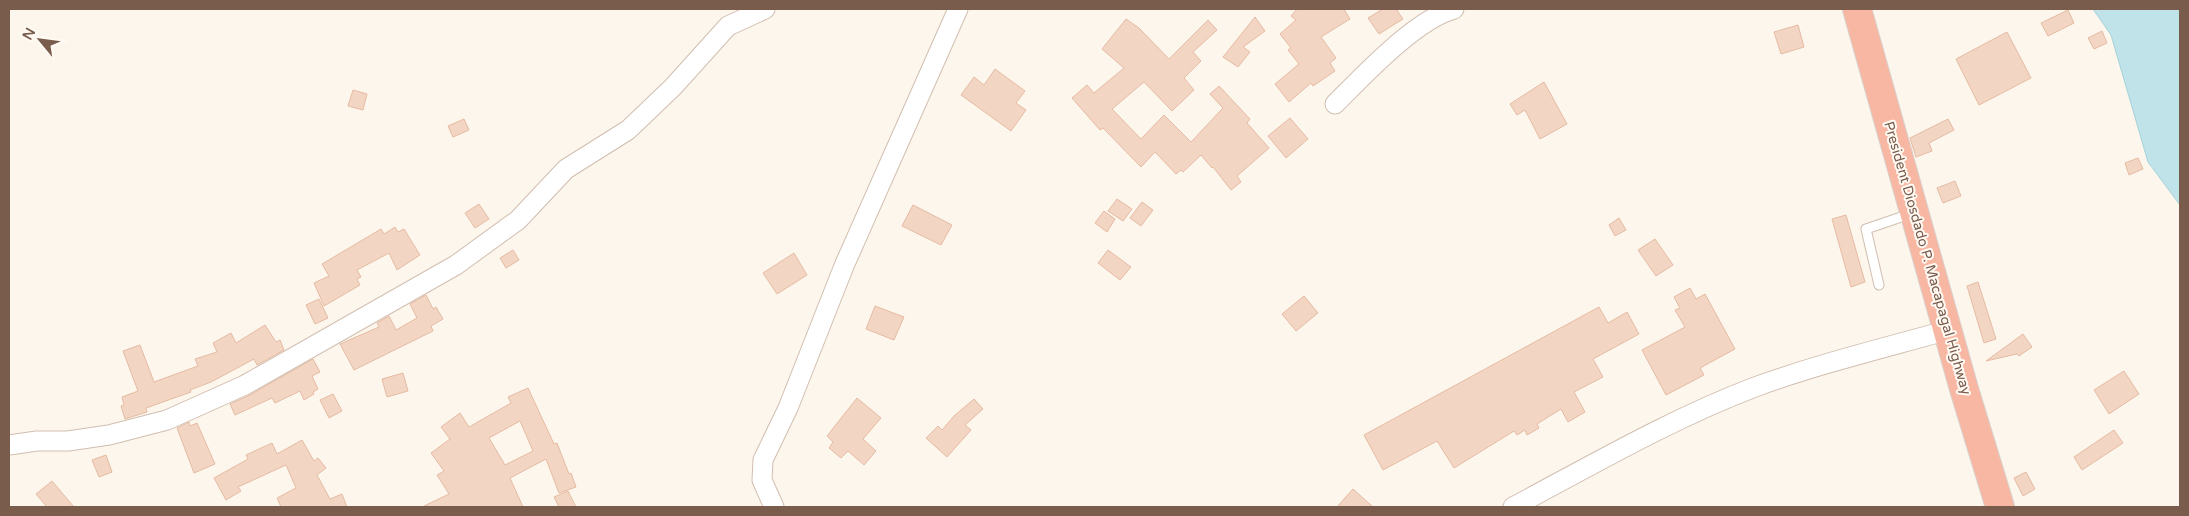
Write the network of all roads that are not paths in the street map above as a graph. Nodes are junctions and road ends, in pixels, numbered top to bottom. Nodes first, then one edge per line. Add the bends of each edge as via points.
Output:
1 (764, 9) edge
2 (958, 9) edge
3 (1454, 9) edge
4 (1857, 9) edge
5 (1335, 104) dead end
6 (1916, 213) junction
7 (1879, 285) dead end
8 (1948, 330) junction
9 (9, 445) edge
10 (774, 507) edge
11 (1513, 507) edge
12 (2000, 507) edge

1 - 9 street via 728,26 673,87 628,130 566,169 518,220 448,270 245,385 167,420 109,435
2 - 10 street via 844,266 788,408 763,460 762,480
3 - 5 street via 1420,26 1378,61
4 - 6 highway, President Diosdado P. Macapagal Highway
6 - 7 lane via 1866,229
6 - 8 highway, President Diosdado P. Macapagal Highway
8 - 11 street via 1754,388 1665,427
8 - 12 highway, President Diosdado P. Macapagal Highway

